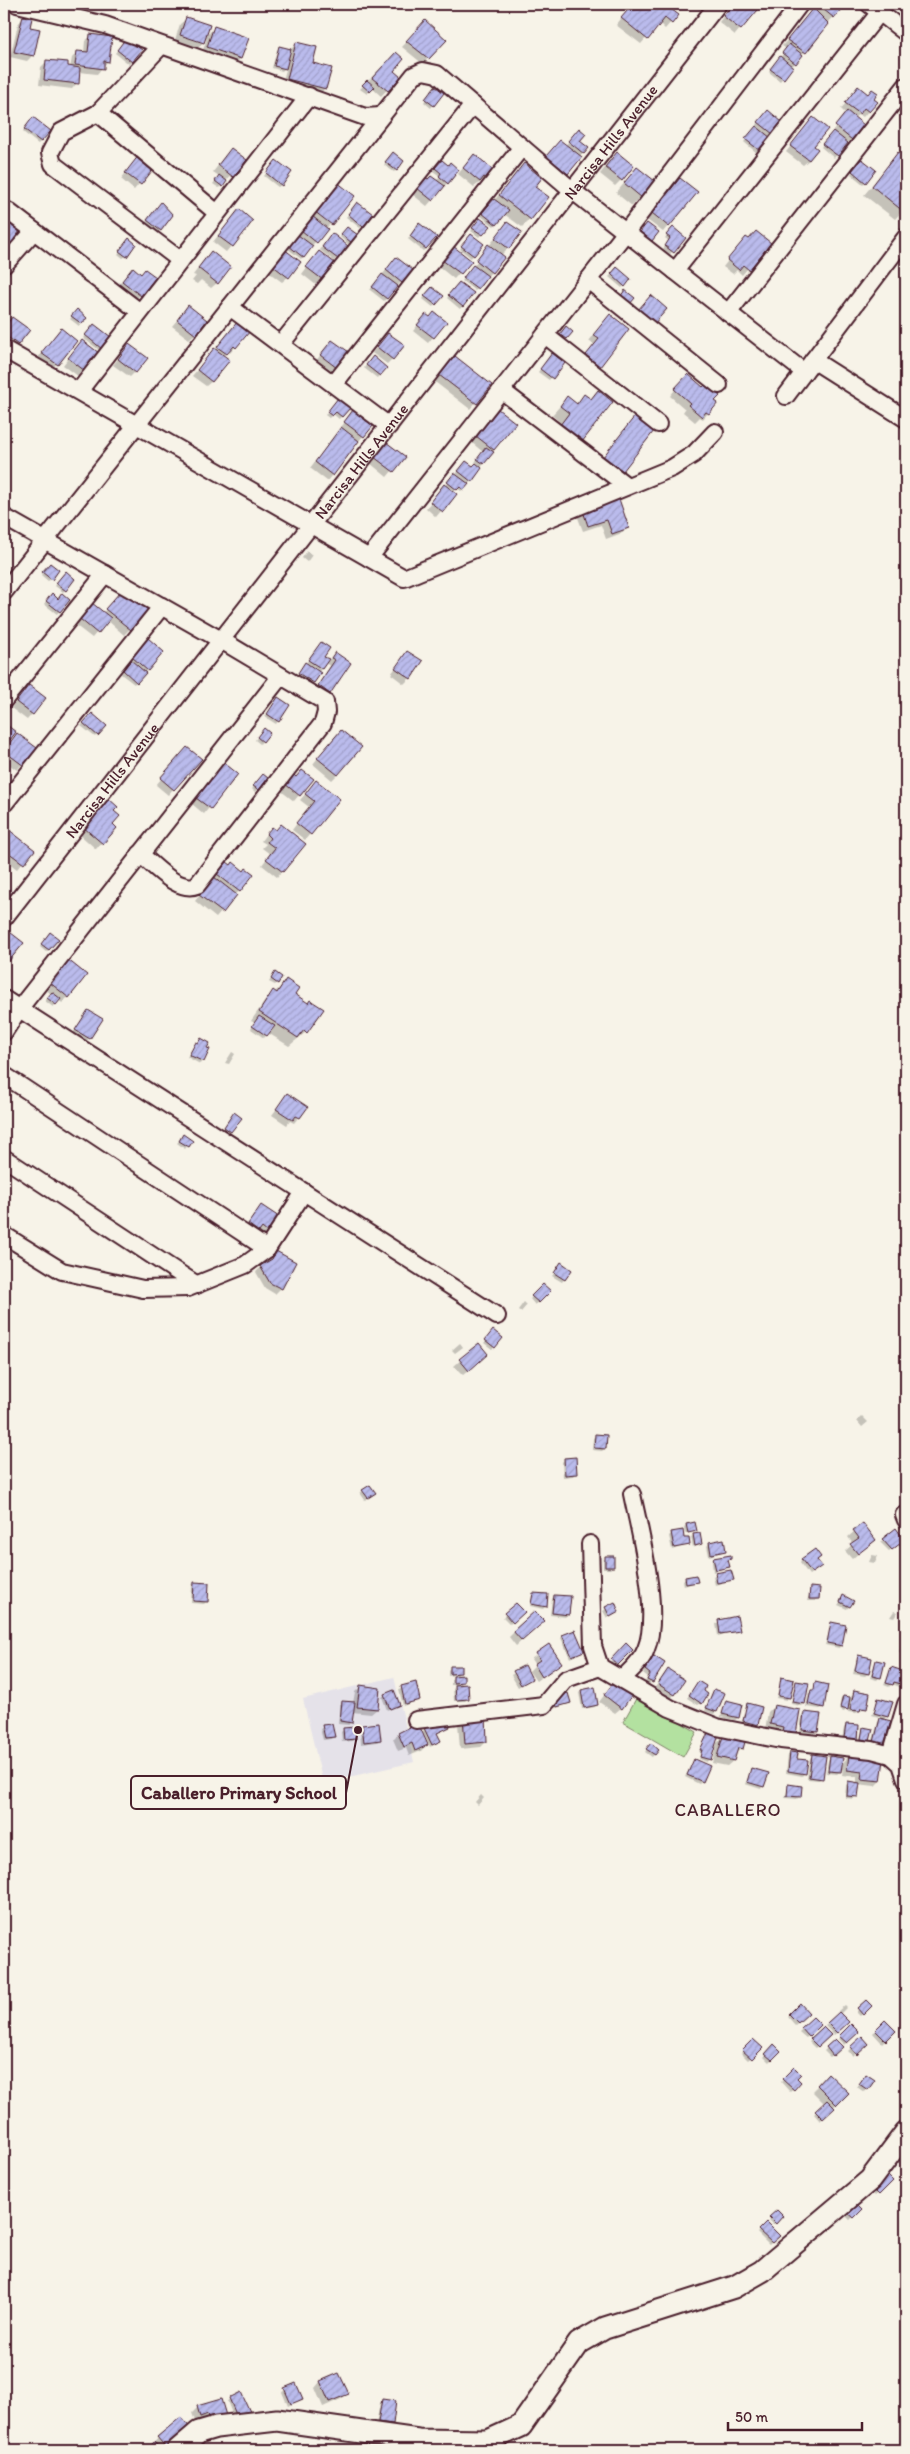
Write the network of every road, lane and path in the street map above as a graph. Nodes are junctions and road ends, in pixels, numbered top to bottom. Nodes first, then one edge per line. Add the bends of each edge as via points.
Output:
1 (17, 4) edge
2 (718, 4) edge
3 (800, 4) edge
4 (874, 8) edge
5 (906, 33) edge
6 (161, 46) junction
7 (906, 86) edge
8 (308, 96) junction
9 (473, 105) junction
10 (98, 113) junction
11 (381, 116) junction
12 (522, 147) junction
13 (573, 191) junction
14 (8, 211) dead end
15 (217, 213) junction
16 (34, 231) junction
17 (626, 232) junction
18 (906, 237) edge
19 (180, 260) junction
20 (4, 265) edge
21 (675, 271) junction
22 (588, 280) junction
23 (230, 306) junction
24 (140, 312) junction
25 (728, 313) junction
26 (544, 335) junction
27 (281, 344) junction
28 (4, 349) edge
29 (808, 366) junction
30 (334, 384) junction
31 (719, 385) dead end
32 (502, 390) junction
33 (79, 391) junction
34 (786, 396) dead end
35 (906, 419) edge
36 (137, 424) junction
37 (658, 424) dead end
38 (389, 426) junction
39 (715, 432) dead end
40 (627, 486) junction
41 (4, 517) edge
42 (311, 524) junction
43 (44, 540) junction
44 (370, 558) junction
45 (105, 574) junction
46 (4, 592) edge
47 (162, 606) junction
48 (221, 640) junction
49 (280, 677) junction
50 (4, 700) edge
51 (4, 804) edge
52 (140, 854) junction
53 (4, 918) edge
54 (4, 999) edge
55 (19, 1009) junction
56 (4, 1032) edge
57 (4, 1075) edge
58 (4, 1158) edge
59 (304, 1192) junction
60 (4, 1235) edge
61 (267, 1249) junction
62 (196, 1285) junction
63 (497, 1316) dead end
64 (632, 1494) dead end
65 (590, 1544) dead end
66 (600, 1667) junction
67 (622, 1679) junction
68 (906, 1704) edge
69 (416, 1720) dead end
70 (891, 1755) junction
71 (906, 1779) edge
72 (906, 2132) edge
73 (178, 2450) edge

1 - 6 street via 105,25
2 - 13 street, Narcisa Hills Avenue
3 - 17 street
4 - 5 street
4 - 21 street
6 - 8 street
6 - 10 street
7 - 25 street
8 - 11 street via 365,117
8 - 15 street
9 - 11 street via 437,74 424,71 414,74
9 - 12 street
9 - 27 street
10 - 15 street
10 - 19 street via 61,132 50,153 54,164
11 - 23 street
12 - 13 street
12 - 30 street
13 - 17 street
13 - 38 street, Narcisa Hills Avenue
14 - 16 street
15 - 19 street
16 - 20 street
16 - 24 street
17 - 21 street
17 - 22 street
18 - 29 street
19 - 24 street
21 - 25 street
22 - 26 street
22 - 31 street
23 - 27 street
23 - 36 street
24 - 33 street
25 - 29 street
26 - 32 street
26 - 37 street
27 - 30 street
28 - 33 street
29 - 34 street
29 - 35 street
30 - 38 street
32 - 40 street
32 - 44 street
33 - 36 street
36 - 42 street
36 - 43 street
38 - 42 street, Narcisa Hills Avenue
39 - 40 street via 694,454 672,468
40 - 44 street via 404,578
41 - 43 street
42 - 44 street
42 - 48 street, Narcisa Hills Avenue
43 - 45 street
43 - 46 street
45 - 47 street
45 - 50 street
47 - 48 street
47 - 51 street
48 - 49 street
48 - 53 street, Narcisa Hills Avenue
49 - 52 street
49 - 52 street via 326,702 323,723 197,885 190,888 180,885
52 - 55 street
54 - 55 street
55 - 56 street
55 - 59 street
57 - 61 street
58 - 62 street
59 - 61 street
59 - 63 street
60 - 62 street via 62,1271 143,1289
61 - 62 street via 245,1265
64 - 67 street via 646,1561 651,1615 647,1649
65 - 66 street via 593,1646
66 - 67 street
66 - 69 street via 566,1679 544,1705
67 - 70 street via 670,1708 717,1727 781,1740
68 - 70 street
70 - 71 street via 901,1764
72 - 73 street via 870,2180 762,2271 734,2286 605,2328 579,2343 521,2426 488,2440 418,2440 277,2420 199,2432

